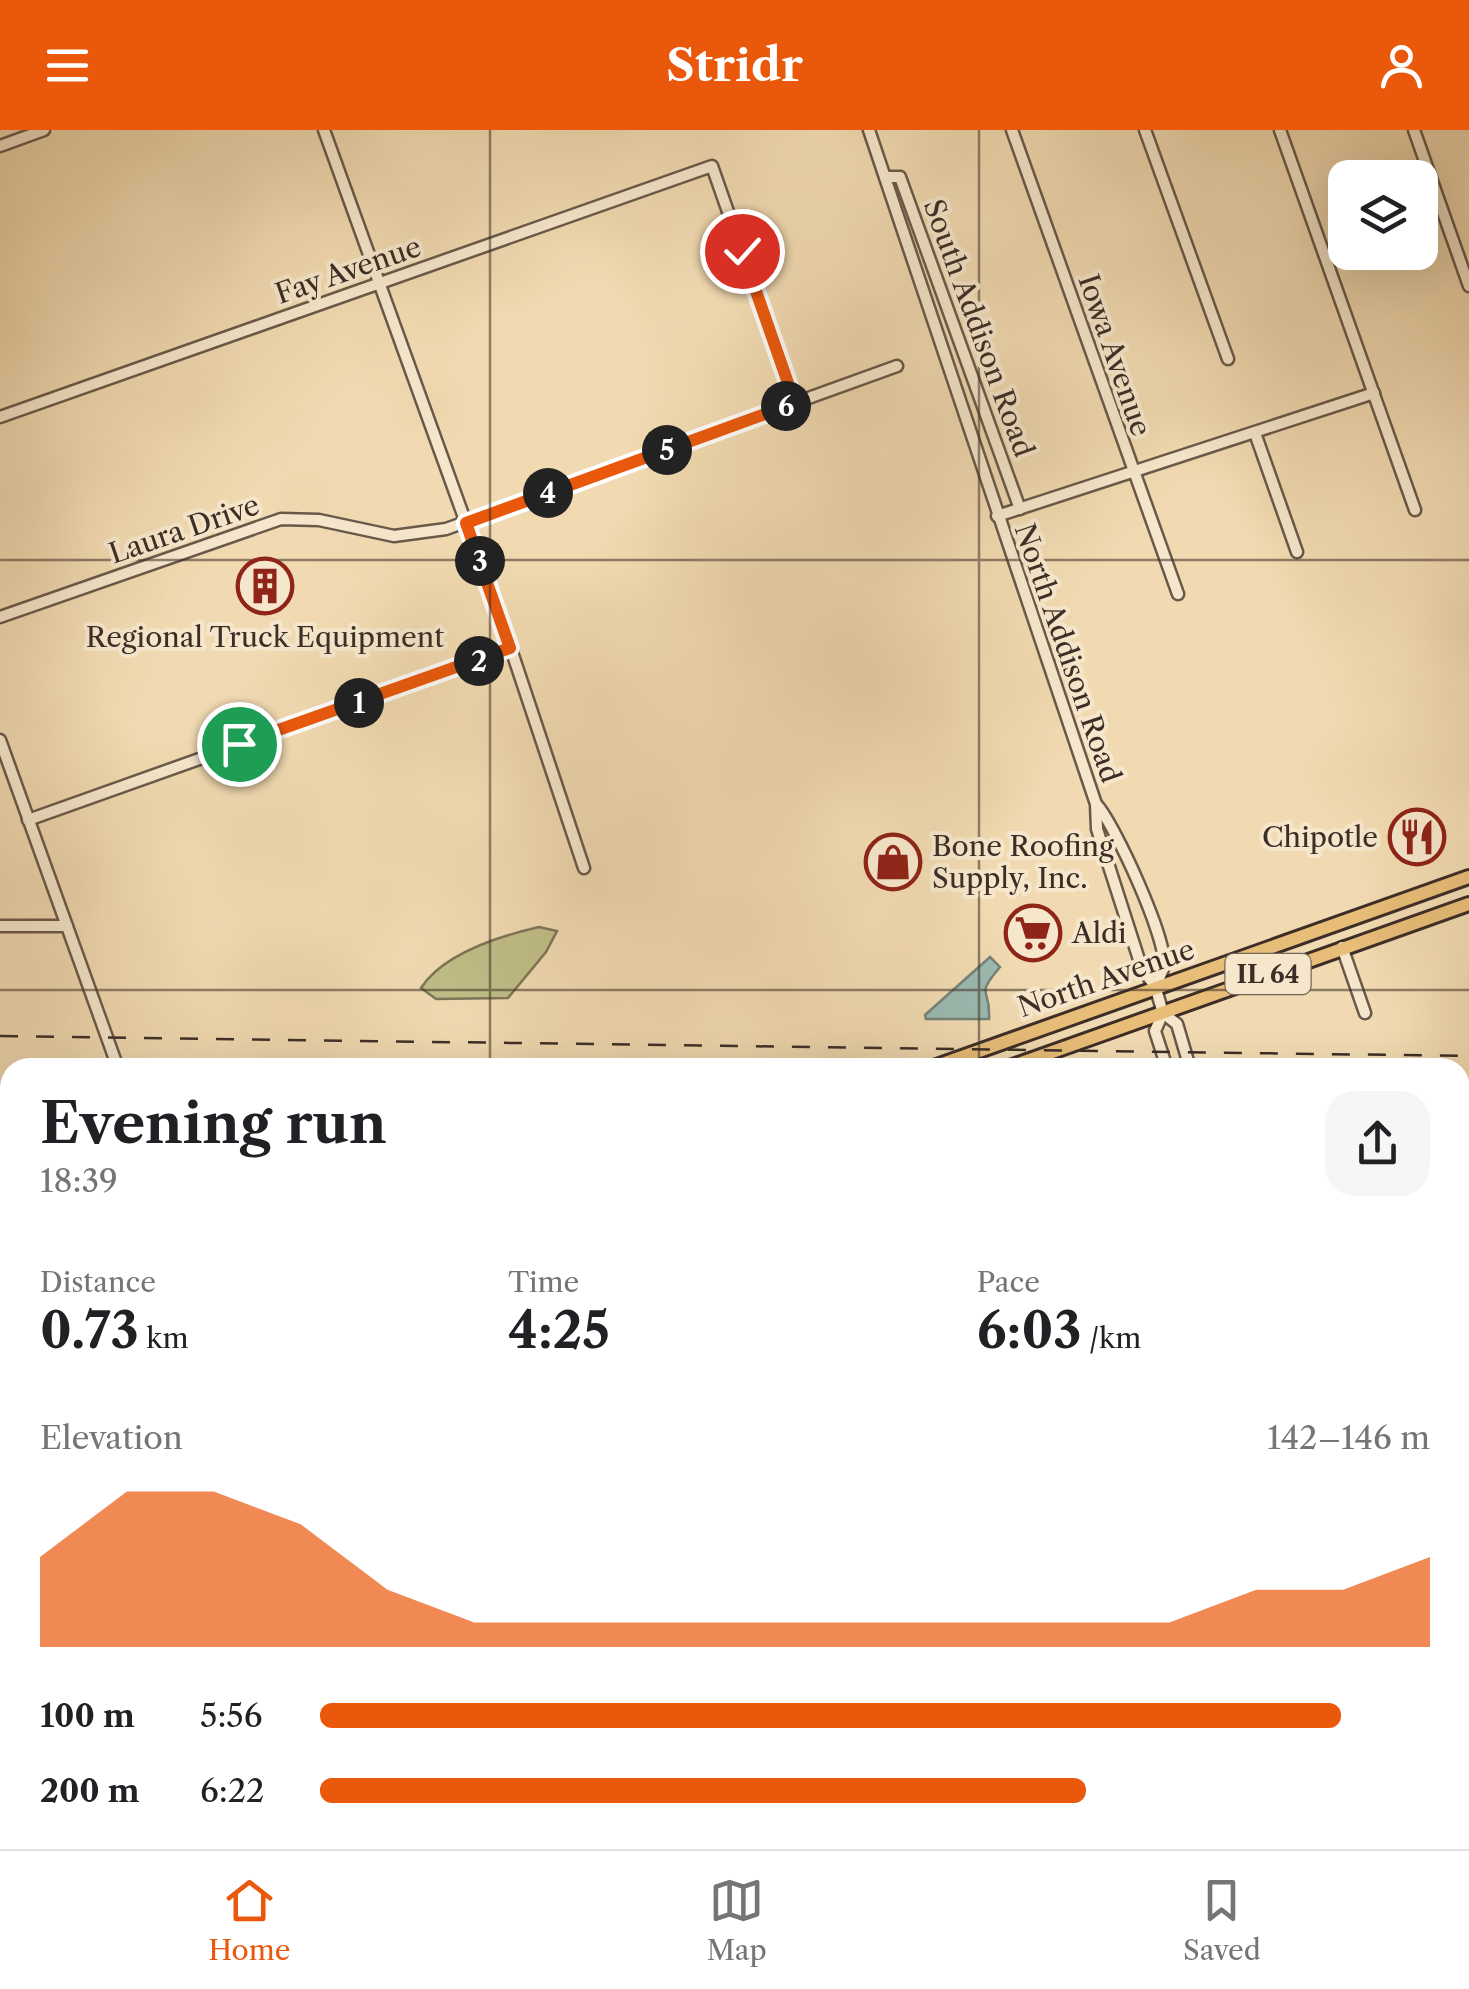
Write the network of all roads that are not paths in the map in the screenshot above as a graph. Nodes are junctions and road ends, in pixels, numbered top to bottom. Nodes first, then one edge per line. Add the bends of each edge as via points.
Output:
1 (44, 130) edge
2 (324, 130) edge
3 (869, 130) edge
4 (1012, 130) edge
5 (1145, 130) edge
6 (1280, 130) edge
7 (1414, 130) edge
8 (0, 146) edge
9 (886, 177) junction
10 (379, 283) junction
11 (1469, 286) edge
12 (1228, 359) dead end
13 (898, 366) dead end
14 (1374, 393) junction
15 (795, 403) junction
16 (0, 416) edge
17 (1255, 432) junction
18 (1132, 471) junction
19 (1020, 508) junction
20 (1415, 510) dead end
21 (997, 516) junction
22 (466, 523) junction
23 (1296, 552) dead end
24 (1178, 594) dead end
25 (0, 617) edge
26 (510, 648) junction
27 (0, 740) edge
28 (1096, 804) junction
29 (28, 820) junction
30 (584, 868) dead end
31 (1469, 877) edge
32 (1469, 904) edge
33 (0, 926) edge
34 (67, 926) junction
35 (1342, 947) junction
36 (1156, 986) junction
37 (1163, 1013) junction
38 (1365, 1013) dead end
39 (114, 1058) edge
40 (958, 1058) edge
41 (1035, 1058) edge
42 (1163, 1058) edge
43 (1187, 1058) edge

1 - 8 street
2 - 10 street
3 - 9 street, South Addison Road
4 - 18 street, Iowa Avenue
5 - 12 street
6 - 14 street
7 - 11 street
9 - 19 street, South Addison Road via 900,177
9 - 21 street, South Addison Road
10 - 15 street, Fay Avenue via 712,166
10 - 16 street, Fay Avenue
10 - 22 street
13 - 15 street, Laura Drive
14 - 17 street
14 - 20 street
15 - 22 street, Laura Drive
17 - 18 street
17 - 23 street
18 - 19 street
18 - 24 street, Iowa Avenue
19 - 21 street
21 - 28 street, North Addison Road
22 - 25 street, Laura Drive via 394,536 281,519
22 - 26 street
26 - 29 street
26 - 30 street
27 - 29 street
28 - 36 street, North Addison Road via 1097,829 1126,924 1142,970
28 - 36 street, North Addison Road via 1112,822 1155,930 1164,963
29 - 34 street
31 - 36 main road, North Avenue / IL 64
32 - 35 main road, North Avenue / IL 64
33 - 34 street
34 - 39 street
35 - 37 main road, North Avenue / IL 64
35 - 38 street
36 - 37 street, North Addison Road
36 - 40 main road, North Avenue / IL 64
37 - 41 main road, North Avenue / IL 64
37 - 42 street, North Addison Road via 1155,1032
37 - 43 street, North Addison Road via 1177,1024

